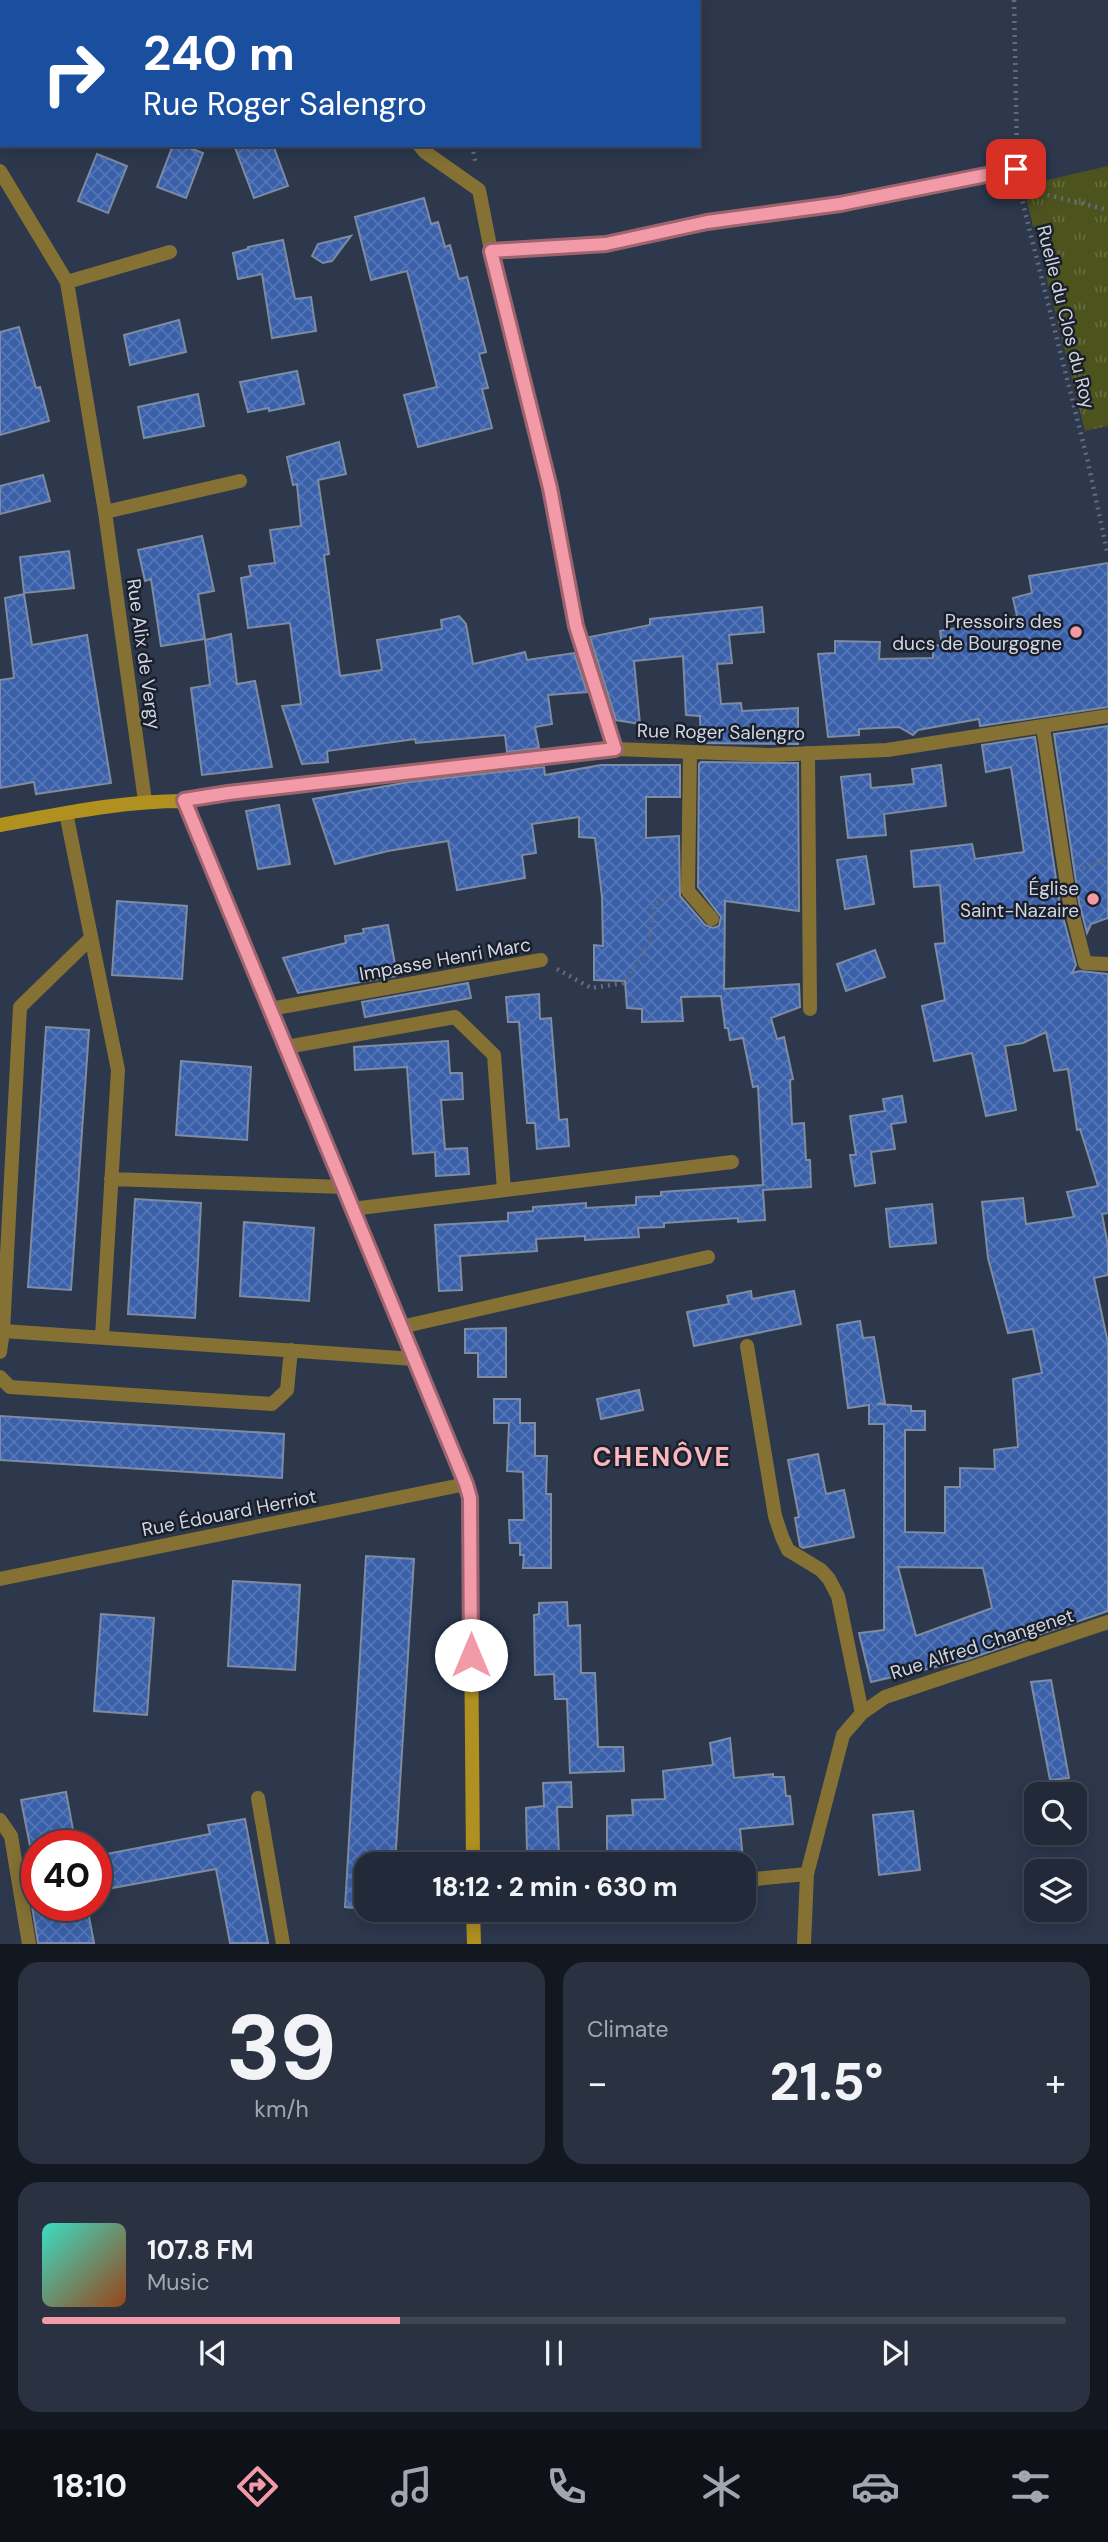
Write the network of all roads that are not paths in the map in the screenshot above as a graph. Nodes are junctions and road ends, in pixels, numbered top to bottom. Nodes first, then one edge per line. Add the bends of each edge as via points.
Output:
1 (421, 147) edge
2 (1016, 169) road end
3 (0, 171) edge
4 (491, 251) junction
5 (170, 252) dead end
6 (67, 282) junction
7 (240, 481) dead end
8 (105, 512) junction
9 (1108, 716) edge
10 (1043, 727) junction
11 (615, 749) junction
12 (690, 752) junction
13 (808, 753) junction
14 (184, 800) junction
15 (145, 801) junction
16 (66, 813) junction
17 (0, 825) edge
18 (712, 919) dead end
19 (91, 938) junction
20 (541, 960) road end
21 (1108, 964) edge
22 (270, 1009) junction
23 (810, 1009) dead end
24 (286, 1047) junction
25 (732, 1162) dead end
26 (111, 1179) junction
27 (343, 1187) junction
28 (504, 1191) junction
29 (352, 1209) junction
30 (708, 1257) dead end
31 (401, 1327) junction
32 (3, 1331) junction
33 (102, 1337) junction
34 (747, 1346) dead end
35 (291, 1350) junction
36 (0, 1352) edge
37 (414, 1359) junction
38 (0, 1377) edge
39 (466, 1484) junction
40 (0, 1579) edge
41 (1108, 1622) edge
42 (862, 1713) junction
43 (257, 1798) dead end
44 (0, 1820) edge
45 (473, 1852) edge
46 (807, 1874) junction
47 (756, 1879) edge
48 (473, 1922) edge
49 (29, 1944) edge
50 (284, 1944) edge
51 (474, 1944) edge
52 (804, 1944) edge

1 - 4 street via 479,190
2 - 4 street via 606,244
3 - 6 street, Rue Alix de Vergy
4 - 11 street via 550,488 576,626
5 - 6 street
6 - 8 street, Rue Alix de Vergy
7 - 8 street
8 - 15 street, Rue Alix de Vergy
9 - 10 street, Rue Roger Salengro
10 - 13 street, Rue Roger Salengro via 887,750
10 - 21 street via 1070,904 1085,963
11 - 12 street, Rue Roger Salengro
11 - 14 street, Rue Roger Salengro
12 - 13 street, Rue Roger Salengro
12 - 18 street via 688,891
13 - 23 street
14 - 15 street, Rue Roger Salengro
14 - 22 street
15 - 16 street, Rue Roger Salengro
16 - 17 street, Rue Roger Salengro
16 - 19 street
19 - 26 street via 118,1070
19 - 32 street via 20,1007
20 - 22 street, Impasse Henri Marc
22 - 24 street
24 - 27 street
24 - 28 street via 454,1017 494,1055
25 - 28 street
26 - 27 street
26 - 33 street
27 - 29 street
28 - 29 street
29 - 31 street
30 - 31 street
31 - 37 street
32 - 33 street
32 - 36 street
33 - 35 street
34 - 42 street via 775,1516 788,1550 821,1570 838,1595
35 - 37 street
35 - 38 street via 287,1391 272,1404 10,1387
37 - 39 street
39 - 40 street, Rue Édouard Herriot
39 - 45 street via 470,1498
41 - 42 street, Rue Alfred Changenet via 885,1697
42 - 46 street, Rue Alfred Changenet via 843,1735
43 - 50 street
44 - 49 street via 11,1836
46 - 47 street
46 - 52 street, Rue Alfred Changenet
48 - 51 street

